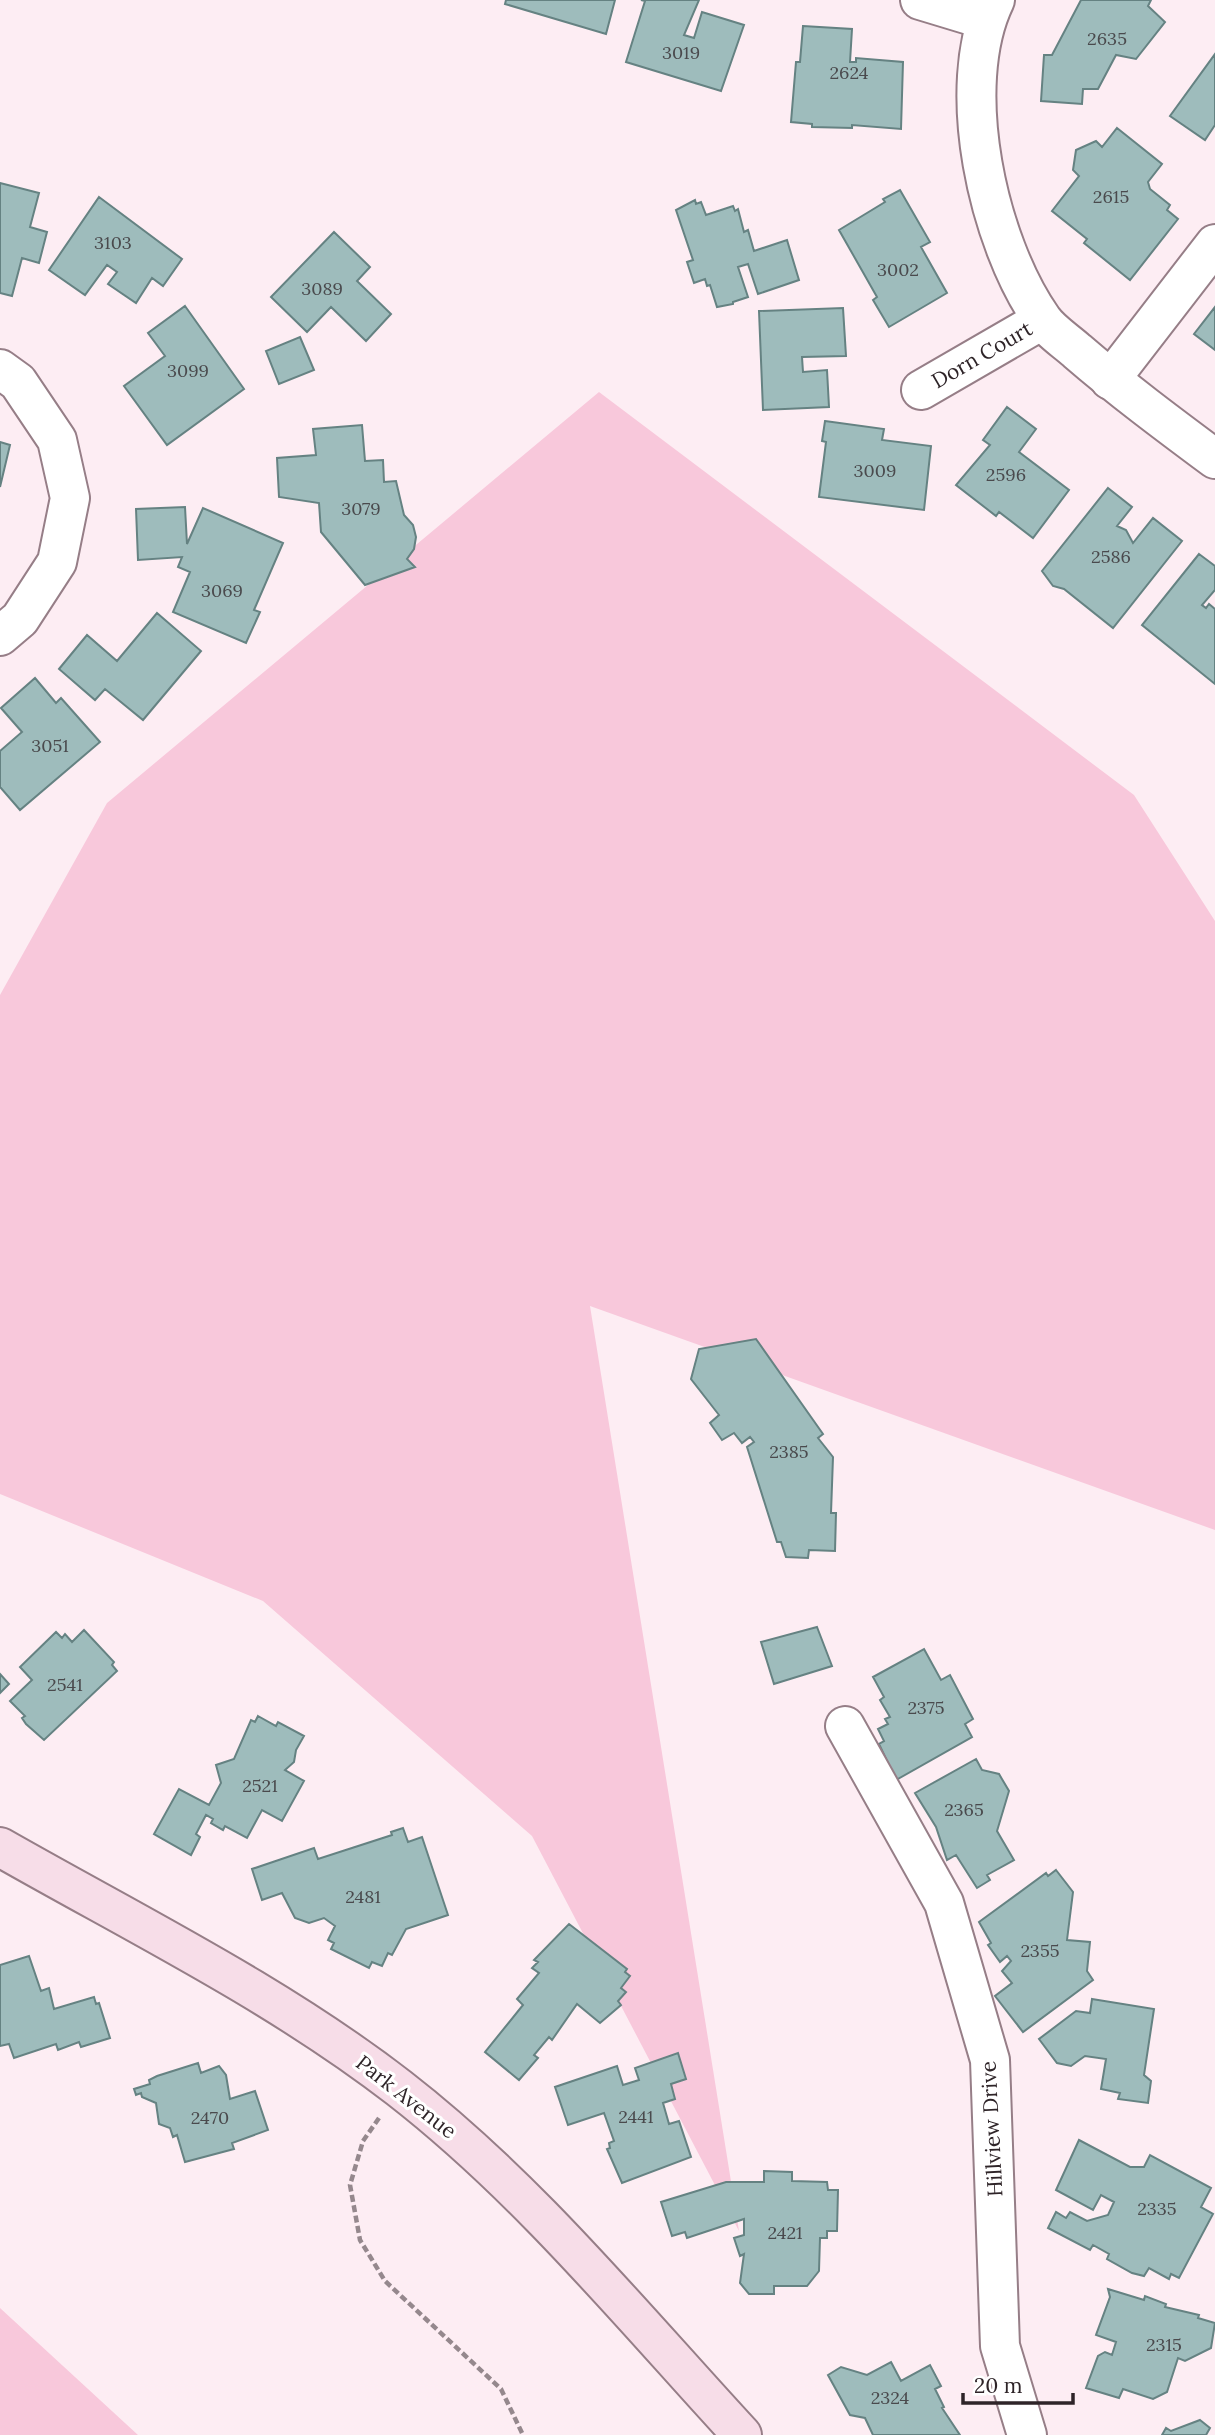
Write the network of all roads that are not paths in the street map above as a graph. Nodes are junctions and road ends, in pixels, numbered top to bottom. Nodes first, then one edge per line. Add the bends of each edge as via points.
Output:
1 (920, 0) edge
2 (990, 10) edge
3 (1215, 244) edge
4 (1042, 320) junction
5 (0, 369) edge
6 (1110, 380) junction
7 (921, 390) dead end
8 (1215, 459) edge
9 (0, 636) edge
10 (845, 1726) dead end
11 (0, 1847) edge
12 (742, 2435) edge
13 (1027, 2435) edge

1 - 2 street
2 - 4 street via 977,69 984,176 1004,245
3 - 6 street
4 - 6 street
4 - 7 street, Dorn Court
5 - 9 street via 18,382 57,440 70,498 57,562 20,619
6 - 8 street
10 - 13 street, Hillview Drive via 944,1903 990,2060 1000,2346
11 - 12 main road, Park Avenue via 307,2021 400,2089 496,2170

